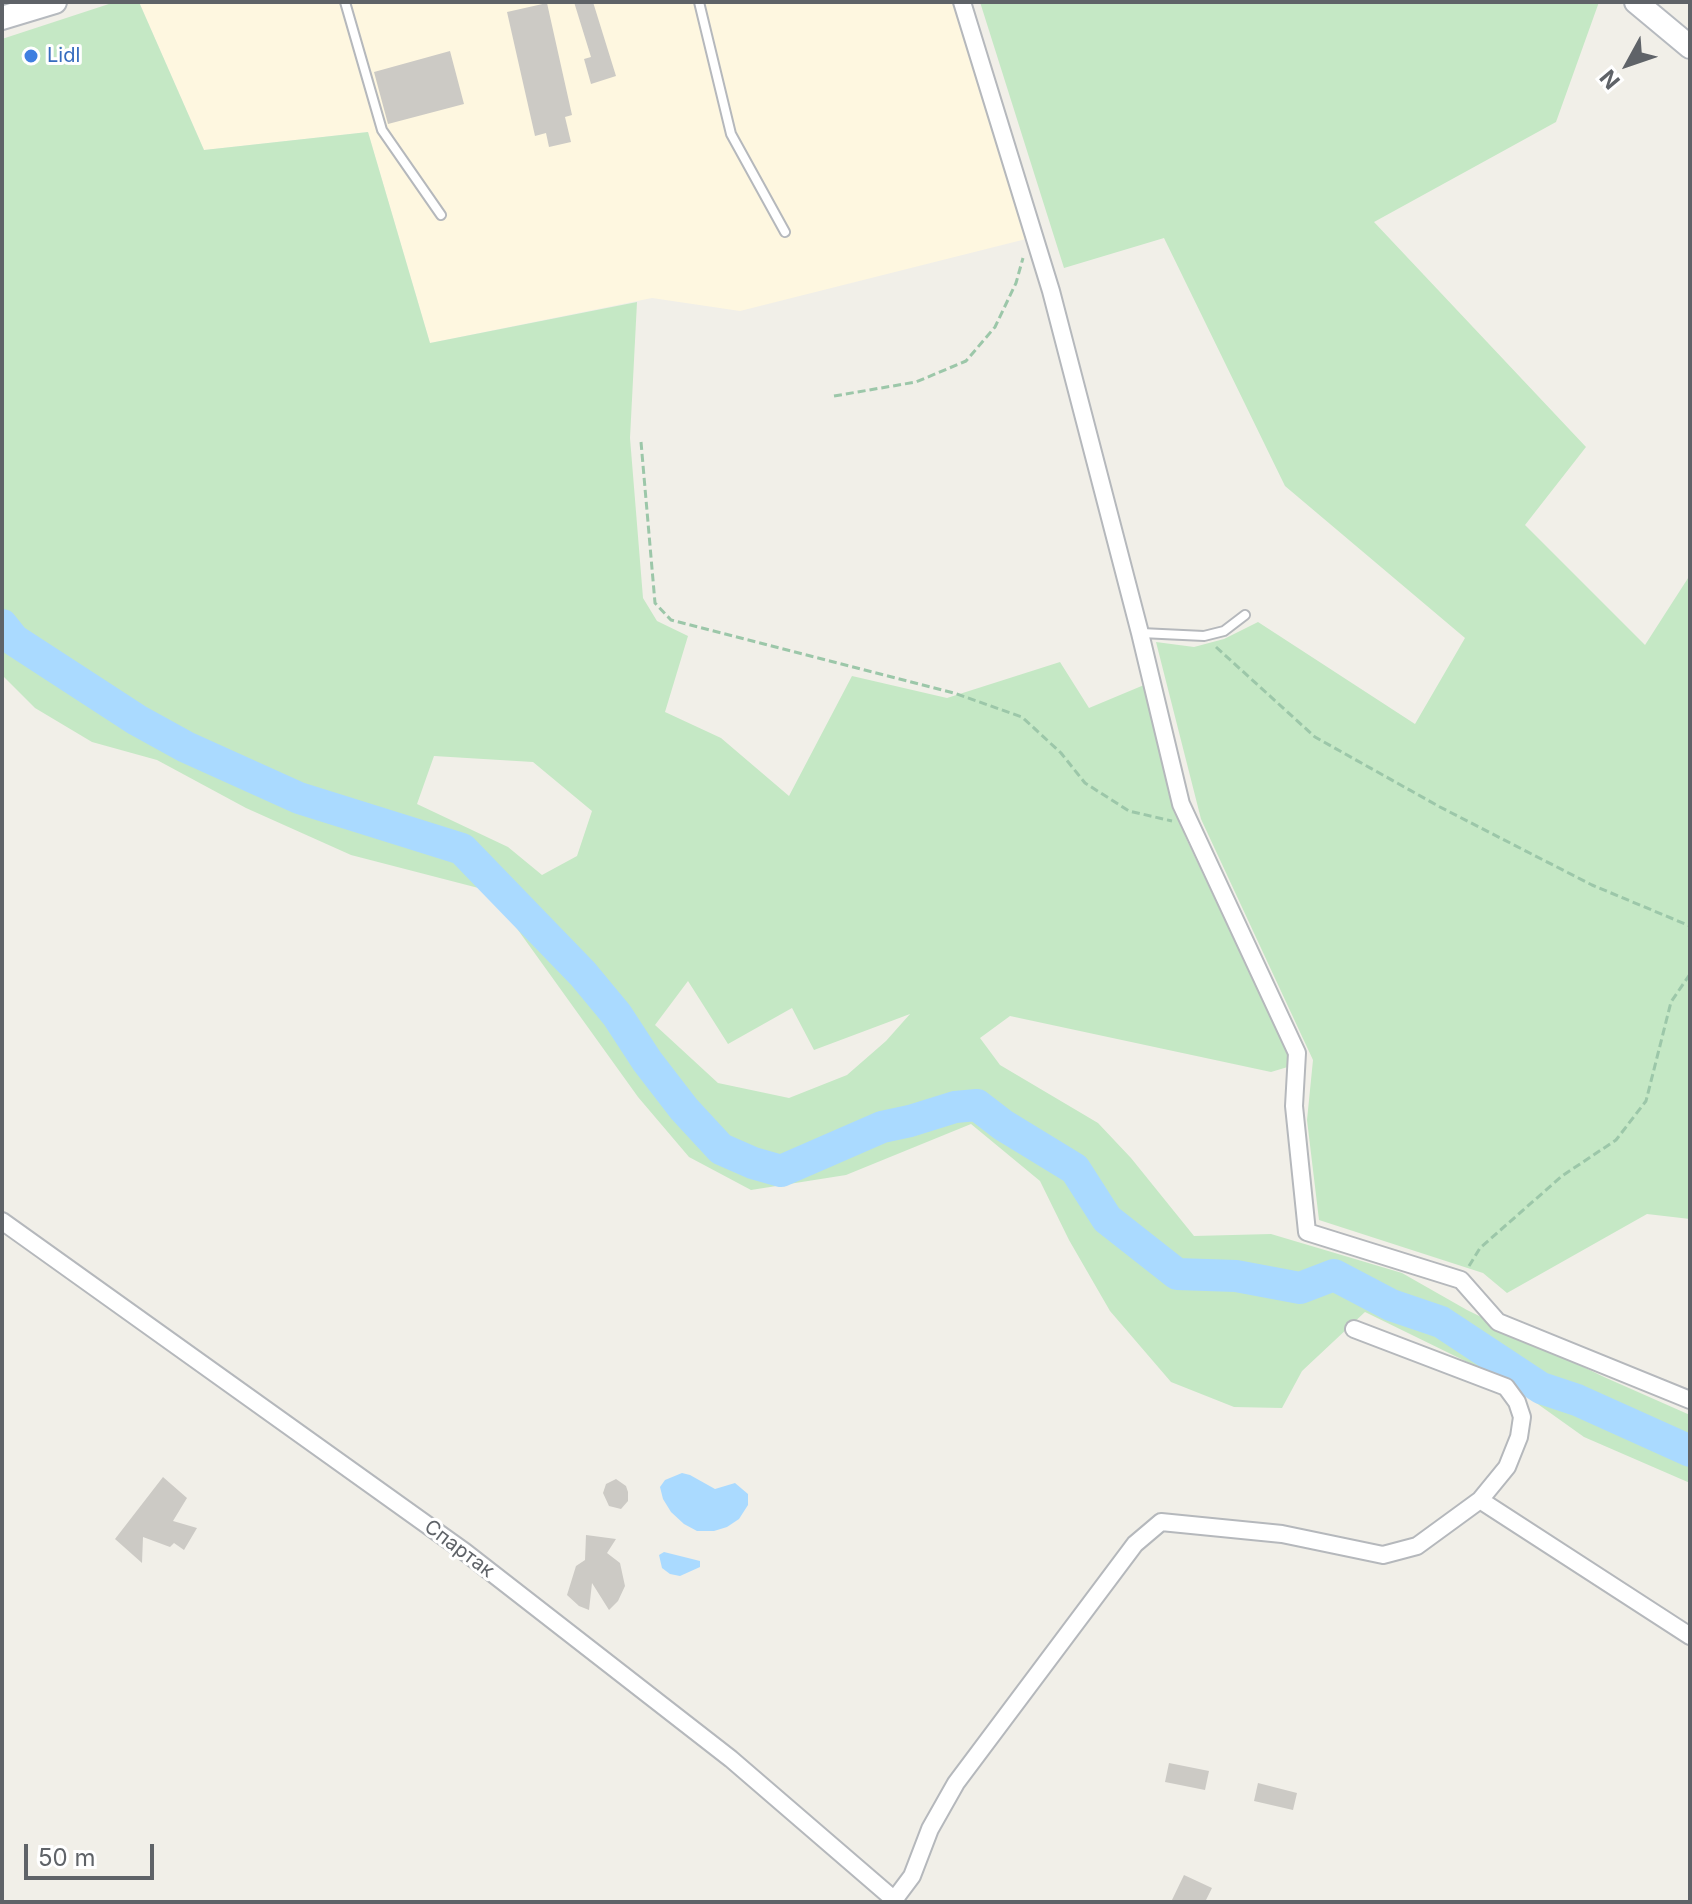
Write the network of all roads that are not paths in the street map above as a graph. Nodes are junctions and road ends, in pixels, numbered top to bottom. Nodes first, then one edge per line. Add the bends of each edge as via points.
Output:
1 (55, 2) edge
2 (345, 2) edge
3 (699, 2) edge
4 (962, 2) edge
5 (1636, 2) edge
6 (5, 14) edge
7 (1690, 47) edge
8 (441, 215) dead end
9 (785, 232) dead end
10 (1245, 615) dead end
11 (1140, 633) junction
12 (2, 1221) edge
13 (1354, 1329) dead end
14 (1690, 1400) edge
15 (1480, 1500) junction
16 (1690, 1636) edge
17 (896, 1901) edge

1 - 6 main road
2 - 8 lane via 382,130
3 - 9 lane via 731,134
4 - 11 street via 1055,306
5 - 7 main road
10 - 11 lane via 1224,631 1204,636
11 - 14 street via 1181,804 1297,1053 1294,1106 1307,1232 1461,1280 1498,1322
12 - 17 street, Спартак via 465,1552 731,1759
13 - 15 street via 1506,1387 1522,1417 1519,1437 1507,1467
15 - 16 street
15 - 17 street via 1417,1546 1383,1555 1282,1534 1161,1522 1135,1544 956,1783

